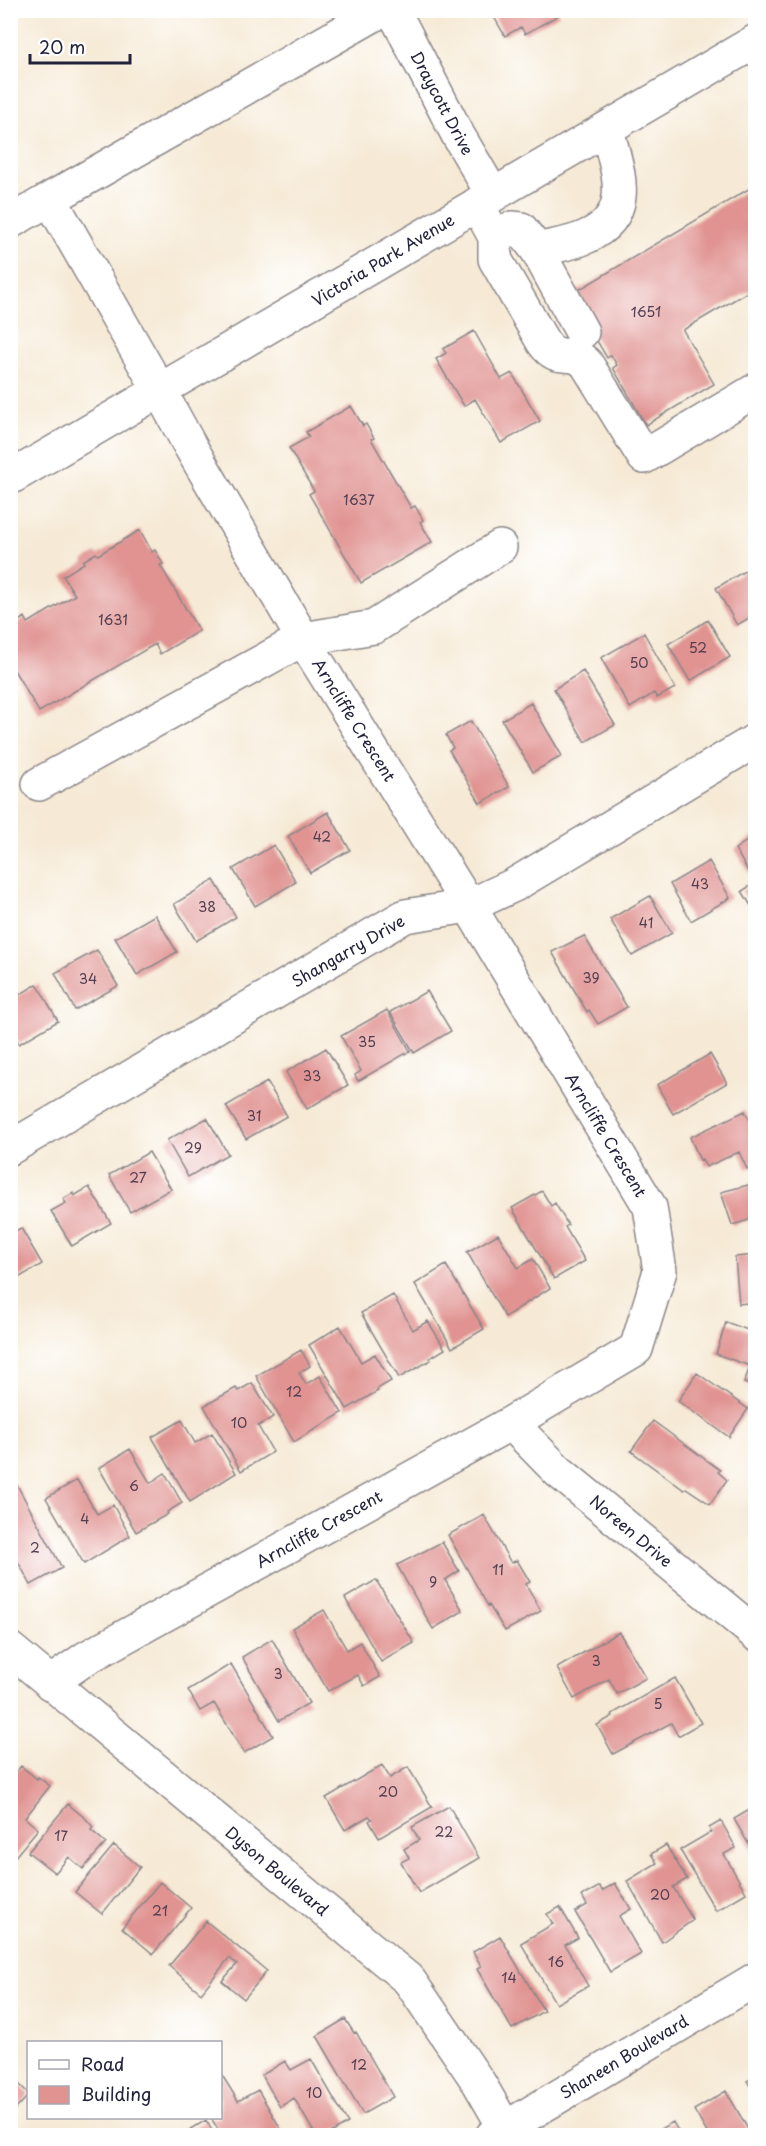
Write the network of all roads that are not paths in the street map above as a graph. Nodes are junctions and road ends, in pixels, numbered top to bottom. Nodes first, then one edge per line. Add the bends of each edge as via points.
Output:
1 (382, 10) edge
2 (393, 10) edge
3 (756, 41) edge
4 (607, 129) junction
5 (50, 199) junction
6 (485, 199) junction
7 (10, 222) edge
8 (495, 237) junction
9 (537, 250) junction
10 (582, 332) dead end
11 (756, 390) edge
12 (160, 391) junction
13 (10, 478) edge
14 (501, 547) dead end
15 (303, 639) junction
16 (756, 740) edge
17 (39, 784) dead end
18 (469, 906) junction
19 (10, 1148) edge
20 (511, 1423) junction
21 (756, 1634) edge
22 (10, 1649) edge
23 (50, 1683) junction
24 (756, 1979) edge
25 (499, 2132) edge

1 - 5 street
2 - 6 street, Draycott Drive via 458,135
3 - 4 street, Victoria Park Avenue
4 - 6 street, Victoria Park Avenue
4 - 9 street via 619,182 620,200 614,217 584,238
5 - 7 street
5 - 12 street, Arncliffe Crescent
6 - 8 street, Draycott Drive
6 - 12 street, Victoria Park Avenue
8 - 9 street via 517,227
8 - 11 street via 495,259 543,342 555,355 578,355 586,363 644,457
9 - 10 street
12 - 13 street, Victoria Park Avenue
12 - 15 street, Arncliffe Crescent
14 - 15 street via 374,627
15 - 17 street
15 - 18 street, Arncliffe Crescent
16 - 18 street, Shangarry Drive via 514,885
18 - 19 street, Shangarry Drive via 405,916
18 - 20 street, Arncliffe Crescent via 650,1207 660,1271 636,1348
20 - 21 street, Noreen Drive via 558,1471
20 - 23 street, Arncliffe Crescent via 86,1658
22 - 23 street, Dyson Boulevard
23 - 25 street, Dyson Boulevard via 409,1980 479,2083
24 - 25 street, Shaneen Boulevard

